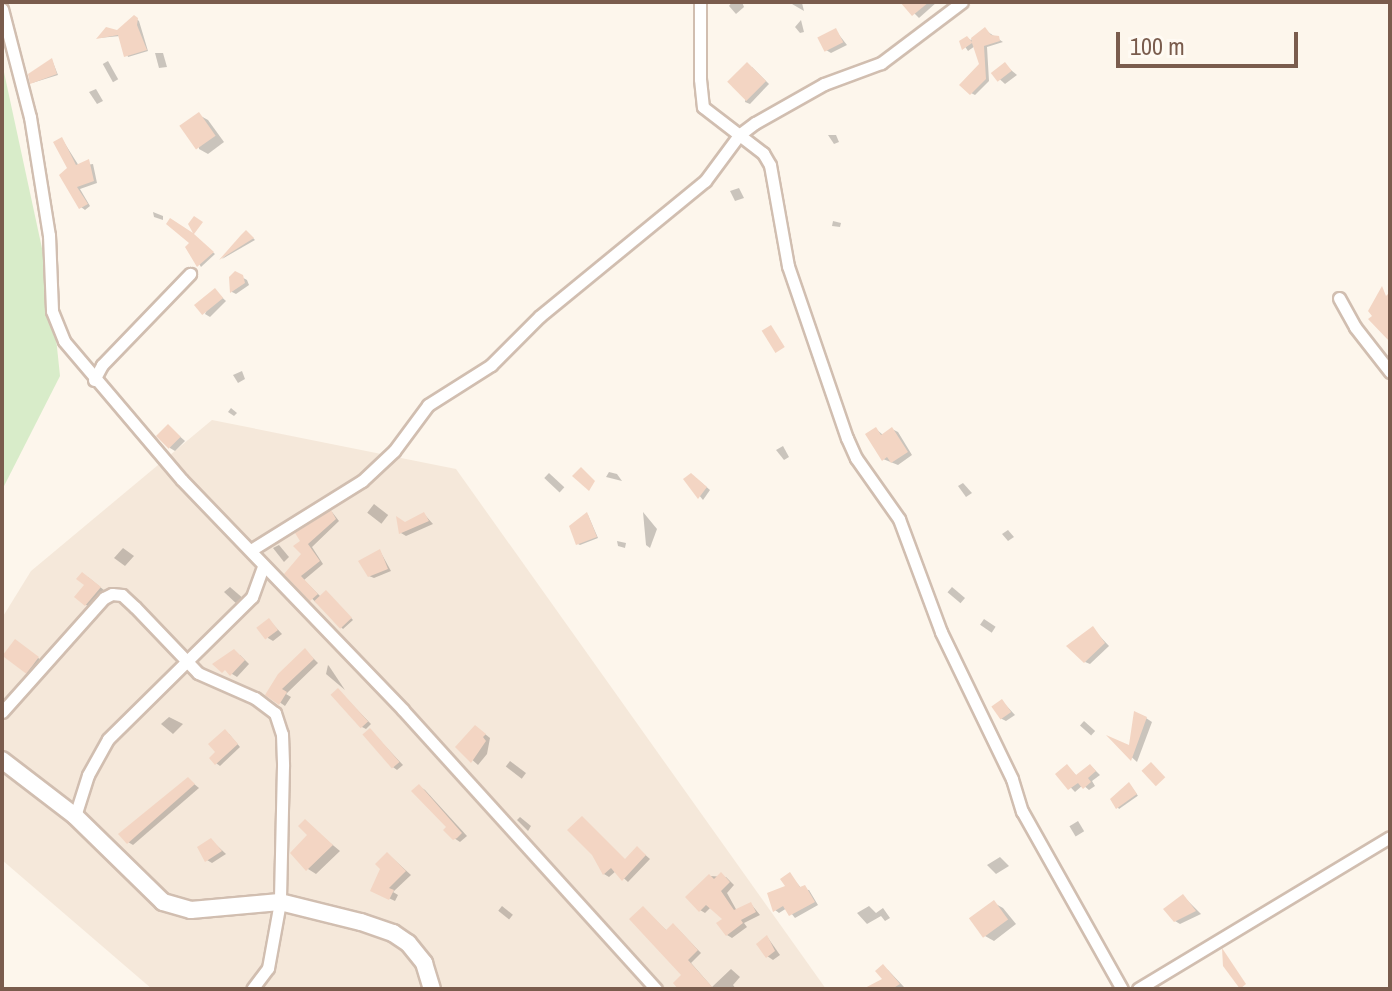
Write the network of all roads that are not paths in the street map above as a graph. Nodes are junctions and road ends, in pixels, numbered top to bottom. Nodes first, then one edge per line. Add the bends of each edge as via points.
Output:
1 (700, 2) edge
2 (962, 2) edge
3 (2, 9) edge
4 (739, 135) junction
5 (190, 274) dead end
6 (1339, 298) dead end
7 (1390, 372) edge
8 (94, 380) junction
9 (251, 550) junction
10 (263, 566) junction
11 (186, 661) junction
12 (2, 712) edge
13 (2, 760) edge
14 (75, 816) junction
15 (1390, 837) edge
16 (280, 902) junction
17 (252, 989) edge
18 (432, 989) edge
19 (656, 989) edge
20 (1122, 989) edge
21 (1138, 989) edge

1 - 4 street via 703,107
2 - 4 street via 881,63 800,96
3 - 8 street via 35,147 49,235 52,311 64,341
4 - 9 street via 705,181 540,316 491,365 428,405 394,451 362,481
4 - 20 street via 770,165 788,266 847,438 899,519 941,632 1012,779 1022,811
5 - 8 street via 102,365
6 - 7 street
8 - 9 street
9 - 10 street
10 - 11 street via 252,597
10 - 19 street via 525,841
11 - 12 street via 122,595 112,594
11 - 14 street via 108,739 88,775
11 - 16 street via 207,679 255,698 279,722
13 - 14 street
14 - 16 street via 153,895 177,908
15 - 21 street
16 - 17 street via 268,968
16 - 18 street via 393,933 424,963

